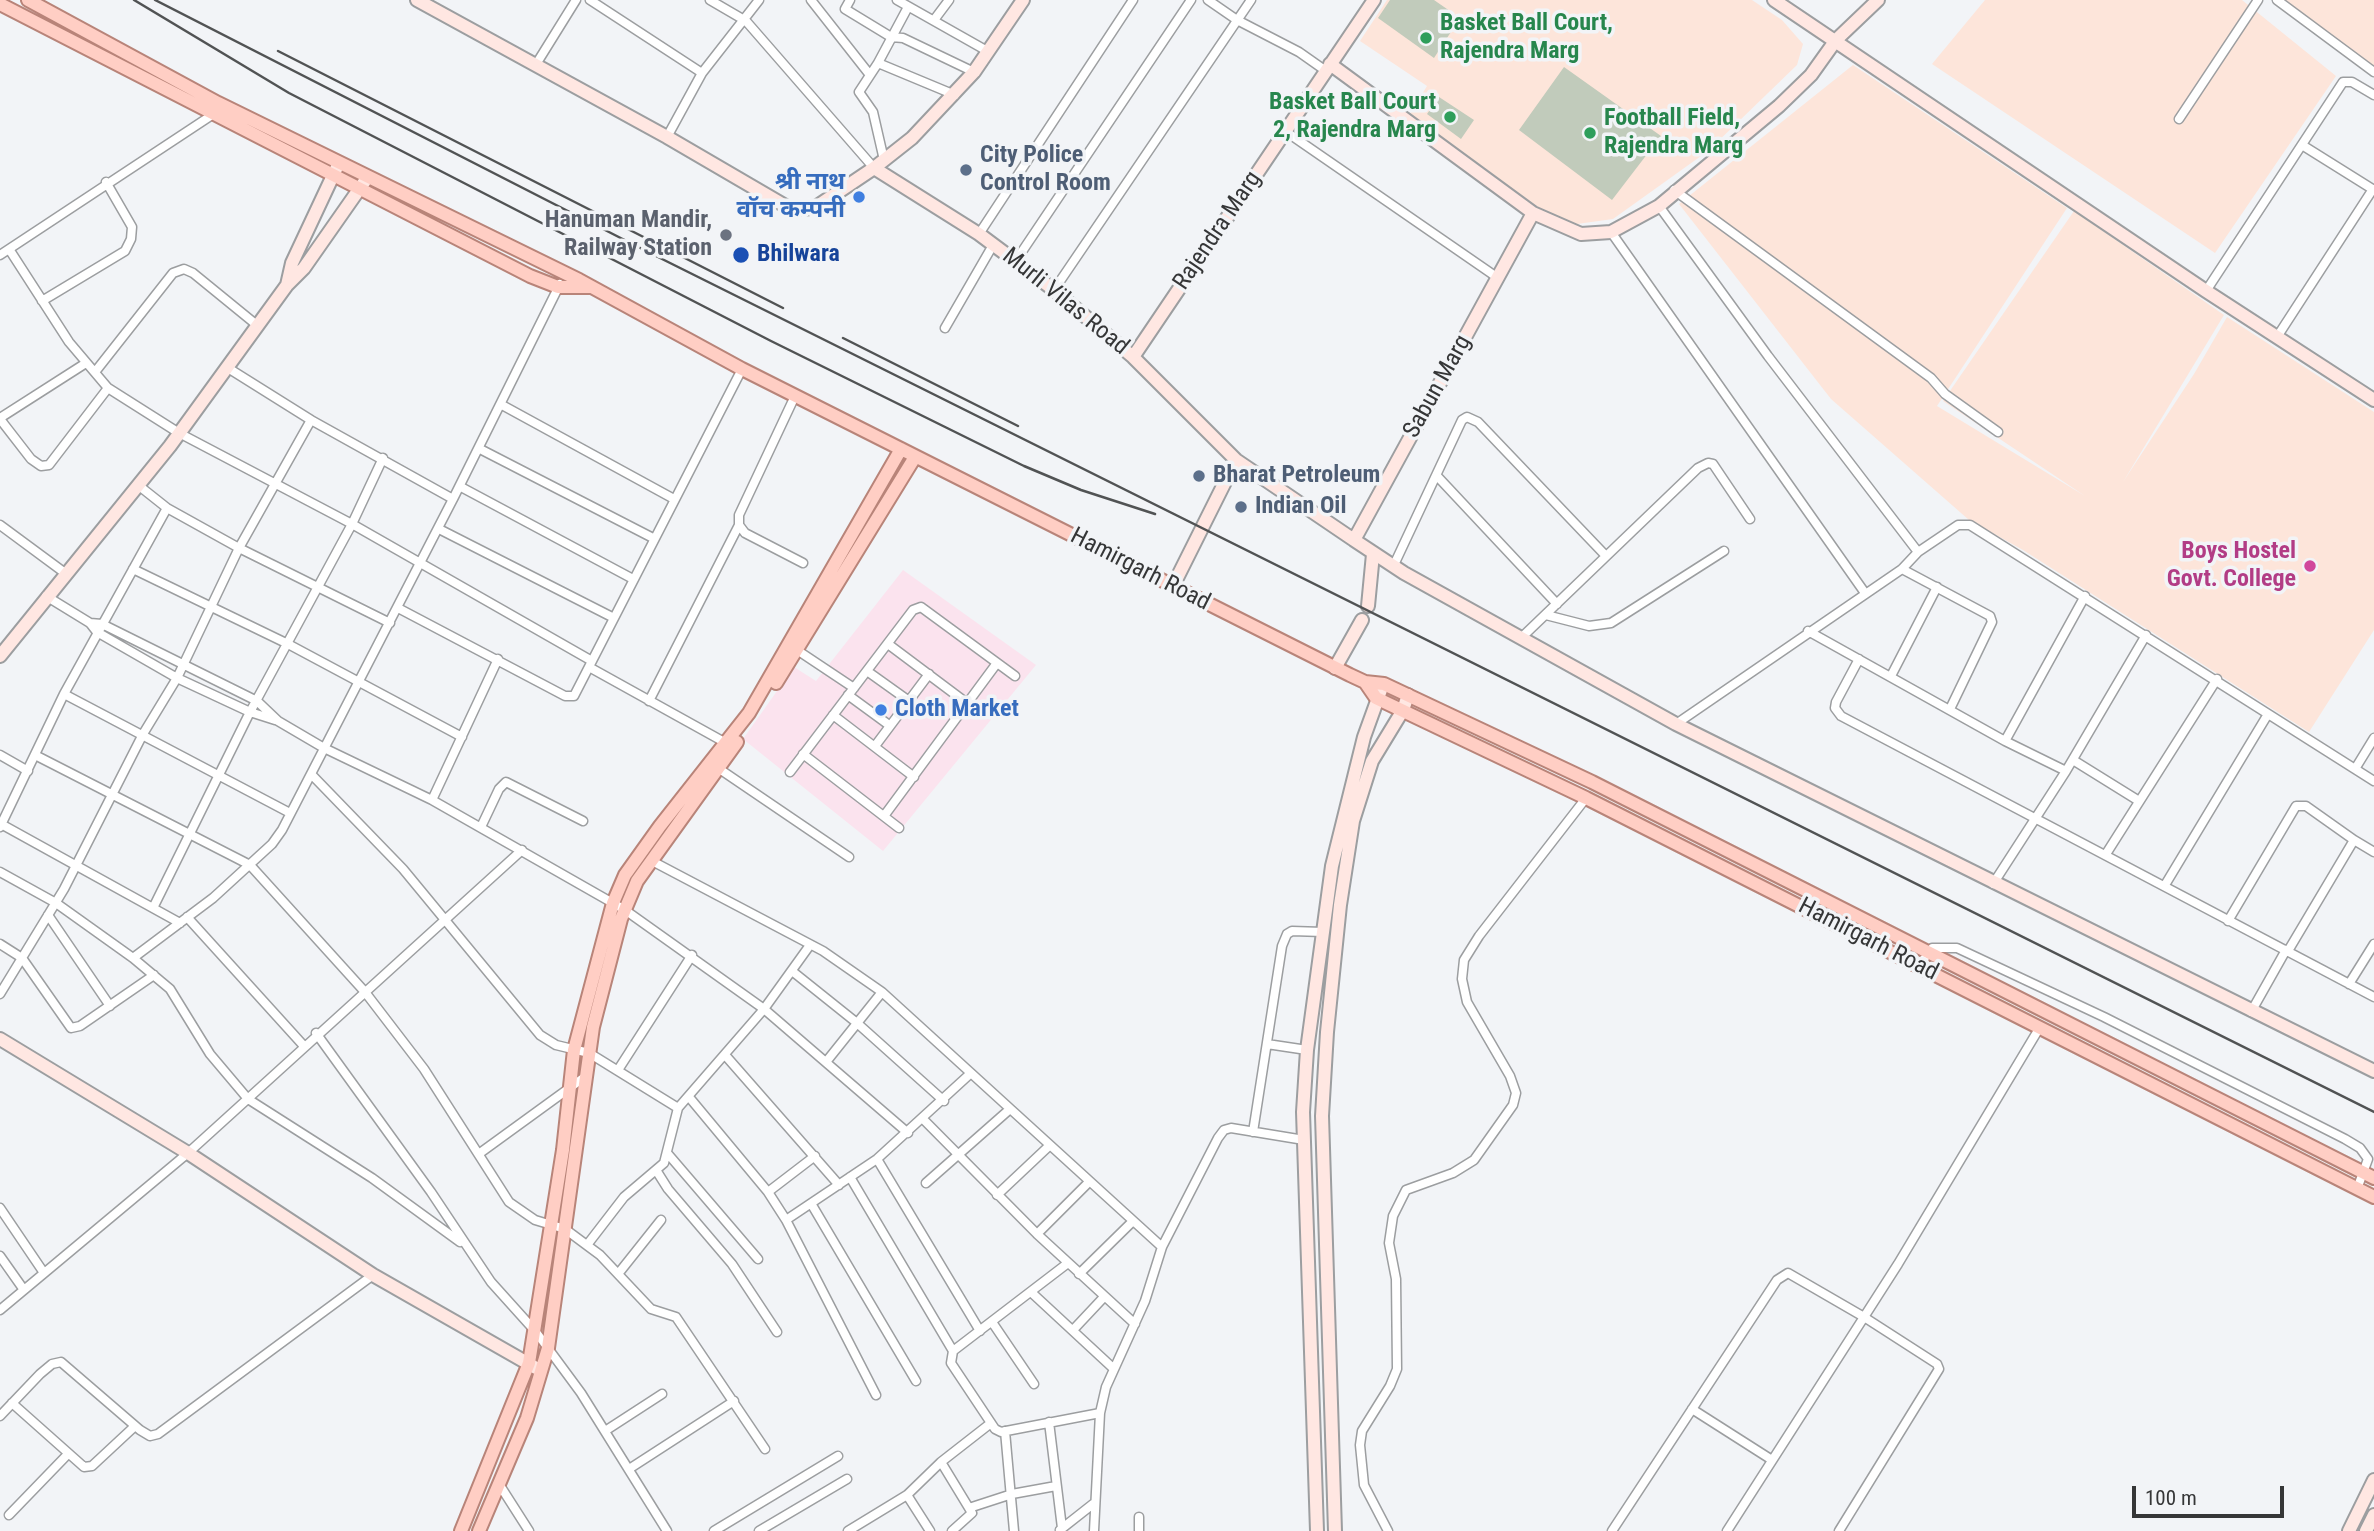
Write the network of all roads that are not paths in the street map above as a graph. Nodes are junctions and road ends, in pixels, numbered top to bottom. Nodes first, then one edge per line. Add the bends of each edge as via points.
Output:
1 (29, 0) edge
2 (417, 0) edge
3 (576, 0) edge
4 (590, 0) edge
5 (710, 0) edge
6 (759, 0) edge
7 (811, 0) edge
8 (850, 0) edge
9 (897, 0) edge
10 (949, 0) edge
11 (1023, 0) edge
12 (1133, 0) edge
13 (1191, 0) edge
14 (1208, 0) edge
15 (1251, 0) edge
16 (1374, 0) edge
17 (1774, 0) edge
18 (1878, 0) edge
19 (2258, 0) edge
20 (2277, 0) edge
21 (0, 4) edge
22 (908, 7) junction
23 (746, 20) junction
24 (934, 20) junction
25 (1237, 20) junction
26 (891, 37) junction
27 (1836, 40) junction
28 (989, 52) junction
29 (878, 63) junction
30 (535, 66) junction
31 (1328, 67) junction
32 (974, 72) junction
33 (2374, 72) edge
34 (702, 73) junction
35 (870, 75) junction
36 (955, 95) junction
37 (2374, 95) edge
38 (212, 115) junction
39 (2179, 119) dead end
40 (1285, 131) junction
41 (667, 137) junction
42 (2302, 145) junction
43 (879, 164) junction
44 (336, 169) junction
45 (367, 178) junction
46 (106, 182) junction
47 (359, 190) junction
48 (1674, 190) junction
49 (2373, 190) edge
50 (1659, 206) junction
51 (1533, 213) junction
52 (1611, 232) junction
53 (979, 234) junction
54 (993, 245) junction
55 (9, 249) junction
56 (0, 255) edge
57 (1015, 262) junction
58 (565, 274) junction
59 (1498, 278) junction
60 (287, 285) junction
61 (558, 287) junction
62 (589, 287) junction
63 (1054, 290) junction
64 (2206, 291) junction
65 (43, 302) junction
66 (258, 326) junction
67 (945, 328) dead end
68 (2277, 337) junction
69 (1133, 357) junction
70 (86, 363) junction
71 (228, 368) junction
72 (742, 369) junction
73 (95, 372) junction
74 (108, 388) junction
75 (796, 396) junction
76 (2374, 400) edge
77 (502, 405) junction
78 (0, 419) edge
79 (311, 420) junction
80 (1998, 432) dead end
81 (179, 433) junction
82 (480, 449) junction
83 (901, 449) junction
84 (915, 457) junction
85 (383, 458) junction
86 (1236, 460) junction
87 (1437, 475) junction
88 (274, 484) junction
89 (138, 485) junction
90 (461, 487) junction
91 (453, 499) junction
92 (674, 499) junction
93 (167, 508) junction
94 (1750, 519) dead end
95 (352, 524) junction
96 (0, 525) edge
97 (739, 525) junction
98 (439, 528) junction
99 (653, 538) junction
100 (1354, 540) junction
101 (239, 548) junction
102 (1724, 551) dead end
103 (1918, 552) junction
104 (1373, 554) junction
105 (1606, 556) junction
106 (803, 563) dead end
107 (421, 564) junction
108 (1393, 567) junction
109 (133, 569) junction
110 (1902, 569) junction
111 (65, 573) junction
112 (633, 579) junction
113 (319, 586) junction
114 (1173, 586) junction
115 (1937, 587) junction
116 (1865, 593) junction
117 (46, 596) junction
118 (2085, 596) junction
119 (1556, 604) junction
120 (1368, 606) dead end
121 (210, 607) junction
122 (398, 608) junction
123 (1546, 615) junction
124 (614, 618) junction
125 (1362, 620) dead end
126 (89, 623) junction
127 (390, 623) junction
128 (102, 624) junction
129 (1808, 631) junction
130 (97, 632) junction
131 (2146, 635) junction
132 (1521, 638) junction
133 (288, 644) junction
134 (888, 644) junction
135 (797, 650) junction
136 (0, 656) edge
137 (498, 659) junction
138 (1859, 659) junction
139 (184, 663) junction
140 (997, 663) junction
141 (591, 664) junction
142 (1335, 668) junction
143 (867, 671) junction
144 (929, 674) junction
145 (1015, 676) dead end
146 (1891, 676) junction
147 (177, 678) junction
148 (2217, 679) junction
149 (1365, 682) junction
150 (358, 683) junction
151 (1384, 684) junction
152 (851, 691) junction
153 (64, 694) junction
154 (1408, 695) junction
155 (1376, 698) junction
156 (257, 701) junction
157 (649, 701) junction
158 (909, 701) junction
159 (968, 704) junction
160 (1950, 709) junction
161 (1403, 710) junction
162 (250, 712) junction
163 (2268, 714) junction
164 (834, 715) junction
165 (278, 721) junction
166 (1676, 724) junction
167 (890, 725) junction
168 (143, 734) junction
169 (462, 737) junction
170 (2374, 738) edge
171 (2005, 741) junction
172 (726, 743) junction
173 (875, 746) junction
174 (324, 748) junction
175 (803, 754) junction
176 (0, 755) edge
177 (35, 755) junction
178 (2073, 760) junction
179 (718, 768) junction
180 (2355, 769) junction
181 (27, 771) junction
182 (2066, 771) junction
183 (790, 772) dead end
184 (219, 774) junction
185 (311, 774) junction
186 (914, 777) junction
187 (2374, 781) edge
188 (111, 796) junction
189 (1586, 798) junction
190 (432, 800) junction
191 (2138, 801) junction
192 (290, 813) junction
193 (884, 816) junction
194 (2034, 820) junction
195 (583, 821) dead end
196 (1, 826) edge
197 (481, 827) junction
198 (900, 828) dead end
199 (187, 834) junction
200 (2354, 840) junction
201 (522, 850) junction
202 (2374, 852) edge
203 (2106, 854) junction
204 (849, 857) dead end
205 (652, 861) junction
206 (76, 865) junction
207 (250, 865) junction
208 (0, 872) edge
209 (1993, 884) junction
210 (2165, 885) junction
211 (56, 903) junction
212 (613, 903) junction
213 (154, 906) junction
214 (625, 910) junction
215 (48, 915) junction
216 (184, 920) junction
217 (443, 920) junction
218 (2228, 920) junction
219 (1323, 932) junction
220 (0, 944) edge
221 (2374, 944) edge
222 (810, 945) junction
223 (2287, 950) junction
224 (1926, 952) junction
225 (692, 955) junction
226 (22, 958) junction
227 (133, 958) junction
228 (1919, 966) junction
229 (792, 971) junction
230 (154, 975) junction
231 (2349, 984) junction
232 (365, 992) junction
233 (882, 992) junction
234 (0, 994) edge
235 (2374, 998) edge
236 (110, 1006) junction
237 (764, 1009) junction
238 (2251, 1012) junction
239 (857, 1023) junction
240 (2040, 1027) junction
241 (316, 1033) junction
242 (0, 1039) edge
243 (1266, 1044) junction
244 (303, 1045) junction
245 (574, 1050) junction
246 (1307, 1050) junction
247 (589, 1053) junction
248 (725, 1055) junction
249 (826, 1062) junction
250 (618, 1070) junction
251 (2374, 1071) edge
252 (971, 1073) junction
253 (586, 1076) junction
254 (570, 1086) junction
255 (689, 1097) junction
256 (248, 1099) junction
257 (944, 1101) junction
258 (678, 1108) junction
259 (1010, 1109) junction
260 (924, 1120) junction
261 (1254, 1132) junction
262 (908, 1133) junction
263 (1304, 1140) junction
264 (1049, 1146) junction
265 (188, 1153) junction
266 (480, 1153) junction
267 (668, 1154) junction
268 (958, 1155) junction
269 (815, 1156) junction
270 (877, 1159) junction
271 (656, 1170) junction
272 (2369, 1175) edge
273 (850, 1177) junction
274 (1089, 1182) junction
275 (926, 1183) dead end
276 (839, 1185) junction
277 (2357, 1189) junction
278 (768, 1192) junction
279 (997, 1195) junction
280 (2374, 1197) edge
281 (812, 1205) junction
282 (0, 1208) edge
283 (661, 1220) dead end
284 (786, 1220) junction
285 (1133, 1221) junction
286 (550, 1224) junction
287 (565, 1229) junction
288 (1037, 1234) junction
289 (587, 1245) junction
290 (465, 1246) junction
291 (1162, 1247) junction
292 (0, 1256) edge
293 (758, 1259) dead end
294 (1068, 1263) junction
295 (44, 1273) junction
296 (618, 1274) junction
297 (1079, 1274) junction
298 (373, 1275) junction
299 (24, 1290) junction
300 (1032, 1293) junction
301 (1104, 1297) junction
302 (0, 1310) edge
303 (1864, 1317) junction
304 (992, 1322) junction
305 (1135, 1324) junction
306 (1073, 1330) junction
307 (980, 1331) junction
308 (536, 1332) junction
309 (777, 1332) dead end
310 (548, 1348) junction
311 (953, 1351) junction
312 (529, 1363) junction
313 (1114, 1369) junction
314 (541, 1371) junction
315 (916, 1381) dead end
316 (1034, 1384) dead end
317 (662, 1394) dead end
318 (876, 1395) dead end
319 (734, 1402) junction
320 (12, 1403) junction
321 (1692, 1409) junction
322 (1100, 1413) junction
323 (0, 1416) edge
324 (1049, 1422) junction
325 (991, 1423) junction
326 (135, 1426) junction
327 (605, 1430) junction
328 (1005, 1431) junction
329 (765, 1449) dead end
330 (67, 1455) junction
331 (838, 1456) dead end
332 (1772, 1460) junction
333 (941, 1462) junction
334 (629, 1468) junction
335 (847, 1479) dead end
336 (2374, 1480) edge
337 (499, 1483) junction
338 (1056, 1486) junction
339 (1012, 1494) junction
340 (907, 1495) junction
341 (1093, 1504) junction
342 (972, 1507) junction
343 (9, 1515) dead end
344 (2374, 1516) edge
345 (1139, 1517) dead end
346 (1060, 1529) edge
347 (461, 1531) edge
348 (479, 1531) edge
349 (529, 1531) edge
350 (667, 1531) edge
351 (714, 1531) edge
352 (759, 1531) edge
353 (848, 1531) edge
354 (930, 1531) edge
355 (952, 1531) edge
356 (1014, 1531) edge
357 (1094, 1531) edge
358 (1139, 1531) edge
359 (1317, 1531) edge
360 (1335, 1531) edge
361 (1388, 1531) edge
362 (1612, 1531) edge
363 (1727, 1531) edge
364 (1839, 1531) edge
365 (2349, 1531) edge
366 (2366, 1531) edge

1 - 44 main road
2 - 30 street
3 - 30 street
4 - 34 street
5 - 23 street
6 - 23 street
7 - 35 street
8 - 26 street via 845,9
9 - 22 street
10 - 24 street
11 - 28 street
12 - 53 street
13 - 57 street
14 - 25 street
15 - 25 street
16 - 31 street, Rajendra Marg
17 - 27 street
18 - 27 street
19 - 39 street
20 - 33 street
21 - 38 main road
22 - 24 street
22 - 26 street
23 - 34 street
23 - 43 street
24 - 28 street
25 - 31 street
25 - 63 street
26 - 29 street
26 - 32 street via 903,38
27 - 48 street via 1811,75 1779,106
27 - 64 street
28 - 32 street
29 - 35 street
29 - 36 street
30 - 41 street
31 - 40 street, Rajendra Marg
31 - 51 street
32 - 36 street
34 - 41 street
35 - 43 street via 859,92 873,113
36 - 43 street
37 - 42 street via 2343,82
38 - 44 main road
38 - 46 street
40 - 59 street
40 - 69 street, Rajendra Marg
41 - 43 street via 787,207 816,206
42 - 49 street
42 - 64 street
43 - 53 street, Murli Vilas Road
44 - 45 main road, Hamirgarh Road
44 - 47 main road
44 - 60 street via 292,263
45 - 47 street
45 - 58 main road, Hamirgarh Road
46 - 55 street
46 - 65 street via 132,227 125,251
47 - 60 street
47 - 61 main road
48 - 50 street
48 - 80 street
49 - 68 street
50 - 52 street
50 - 103 street
51 - 52 street via 1581,234
51 - 59 street, Sabun Marg
52 - 116 street
53 - 54 street, Murli Vilas Road
54 - 57 street, Murli Vilas Road
54 - 67 street
55 - 56 street
55 - 65 street
57 - 63 street, Murli Vilas Road
58 - 61 street
58 - 62 main road, Hamirgarh Road
59 - 100 street, Sabun Marg
60 - 66 street
61 - 62 main road
61 - 77 street
62 - 72 main road, Hamirgarh Road
63 - 69 street, Murli Vilas Road
64 - 68 street
65 - 70 street
66 - 71 street
66 - 73 street via 184,269 173,273
68 - 76 street
69 - 86 street, Murli Vilas Road
70 - 73 street
70 - 78 street
71 - 79 street
71 - 81 street
72 - 75 main road, Hamirgarh Road
72 - 92 street
73 - 74 street
74 - 78 street via 49,465 31,459
74 - 81 street
75 - 83 main road, Hamirgarh Road
75 - 97 street via 739,515
77 - 82 street
77 - 92 street
79 - 85 street
79 - 88 street
81 - 88 street
81 - 89 street
82 - 90 street
82 - 99 street
83 - 84 main road, Hamirgarh Road
83 - 172 main road via 750,713
84 - 114 main road, Hamirgarh Road
84 - 135 main road
85 - 91 street
85 - 95 street
86 - 100 street, Murli Vilas Road
86 - 114 street
87 - 105 street via 1462,420 1472,419
87 - 108 street
87 - 119 street
88 - 95 street
88 - 101 street
89 - 93 street
89 - 111 street
90 - 91 street
90 - 112 street
91 - 98 street
92 - 99 street
93 - 101 street
93 - 109 street
94 - 105 street via 1708,463
95 - 107 street
95 - 113 street
96 - 111 street
97 - 106 street via 745,533
97 - 157 street
98 - 107 street
98 - 124 street
99 - 112 street
100 - 104 street
101 - 113 street
101 - 121 street
102 - 123 street via 1611,623 1589,626
103 - 110 street
103 - 118 street via 1958,525 1974,526
104 - 108 street
104 - 120 street
105 - 119 street
107 - 122 street
107 - 141 street
108 - 132 street
109 - 121 street
109 - 128 street
110 - 115 street
110 - 116 street
111 - 117 street
112 - 124 street
113 - 127 street
113 - 133 street
114 - 142 main road, Hamirgarh Road
115 - 146 street
115 - 160 street via 1985,611 1992,622
116 - 129 street
117 - 126 street
117 - 136 street
118 - 131 street
118 - 171 street
119 - 123 street
121 - 133 street
121 - 139 street
122 - 127 street
122 - 137 street
123 - 132 street
124 - 141 street
125 - 142 street
126 - 128 street
126 - 130 street
127 - 150 street
128 - 130 street
128 - 139 street
129 - 138 street
129 - 166 street
130 - 147 street
130 - 153 street
131 - 148 street
131 - 178 street
132 - 166 street
133 - 150 street
133 - 156 street
134 - 140 street via 920,607
134 - 143 street
134 - 144 street
135 - 152 street
135 - 179 main road
137 - 141 street via 565,696 574,696
137 - 169 street
138 - 146 street
138 - 194 street via 1836,702 1841,716
139 - 147 street
139 - 156 street
140 - 145 street
140 - 159 street
141 - 157 street
142 - 149 main road, Hamirgarh Road
143 - 152 street
143 - 158 street
144 - 158 street
144 - 159 street
146 - 160 street
147 - 162 street
147 - 168 street
148 - 163 street
148 - 191 street
149 - 151 main road, Hamirgarh Road
149 - 155 main road
150 - 169 street
150 - 174 street
151 - 154 main road, Hamirgarh Road
151 - 155 street
152 - 164 street
152 - 167 street
153 - 168 street
153 - 177 street
154 - 161 street
154 - 224 main road, Hamirgarh Road via 1592,782
155 - 161 main road, Hamirgarh Road
155 - 219 street via 1332,866
156 - 162 street
156 - 165 street
157 - 172 street
158 - 167 street
159 - 186 street
160 - 171 street
161 - 189 main road, Hamirgarh Road
161 - 360 street via 1372,761 1353,821 1327,1032 1322,1116
162 - 165 street
162 - 184 street
163 - 180 street
163 - 210 street
164 - 173 street
164 - 175 street
165 - 174 street
166 - 209 street
167 - 173 street
168 - 184 street
168 - 188 street
169 - 190 street
170 - 180 street
171 - 182 street
172 - 212 main road via 625,875
173 - 186 street
174 - 185 street
174 - 190 street
175 - 183 street
175 - 193 street
176 - 181 street
177 - 181 street
177 - 188 street
178 - 182 street
178 - 191 street
179 - 204 street
179 - 205 main road
180 - 187 street
181 - 196 street
182 - 194 street
184 - 192 street
184 - 199 street
185 - 192 street
185 - 217 street via 367,828
186 - 193 street
188 - 199 street
188 - 206 street
189 - 228 main road, Hamirgarh Road
189 - 361 street via 1464,960 1467,1002 1510,1076 1516,1093 1513,1105 1474,1160 1406,1190 1392,1216 1389,1243 1396,1279 1397,1369 1362,1431 1360,1445 1364,1485
190 - 197 street
191 - 203 street
192 - 207 street via 272,844
193 - 198 street
194 - 203 street
194 - 209 street
195 - 197 street via 506,782
196 - 206 street
197 - 201 street
199 - 207 street
199 - 213 street
200 - 202 street
200 - 218 street via 2300,804 2292,810
200 - 223 street
201 - 212 street
201 - 217 street
203 - 210 street
205 - 214 main road
205 - 222 street
206 - 211 street
206 - 213 street
207 - 216 street
207 - 232 street
208 - 211 street
209 - 238 street
210 - 218 street
211 - 215 street
211 - 227 street
212 - 214 street
212 - 245 main road
213 - 216 street
214 - 225 street
214 - 247 main road
215 - 226 street
215 - 236 street
216 - 227 street
216 - 244 street
217 - 232 street
217 - 245 street via 540,1035
218 - 223 street
219 - 243 street via 1287,934
219 - 246 street
220 - 226 street
221 - 231 street
222 - 229 street
222 - 233 street
223 - 231 street
223 - 238 street
224 - 228 street
224 - 272 main road, Hamirgarh Road
224 - 272 street via 1940,946 1957,948 2104,1017 2360,1148 2368,1159
225 - 237 street
225 - 250 street
226 - 234 street
226 - 236 street via 71,1028
227 - 230 street
228 - 240 main road, Hamirgarh Road
229 - 237 street
229 - 239 street
230 - 236 street
230 - 256 street via 184,1008 226,1077
231 - 235 street
232 - 241 street
232 - 266 street
233 - 239 street
233 - 252 street
237 - 248 street
237 - 249 street
238 - 251 street
239 - 249 street
239 - 257 street
240 - 277 main road, Hamirgarh Road
240 - 303 street
241 - 244 street
241 - 290 street
242 - 265 street
243 - 246 street
243 - 261 street
244 - 256 street
245 - 247 street
245 - 254 main road
246 - 263 street
247 - 250 street
247 - 253 main road
248 - 255 street
248 - 269 street
249 - 262 street
250 - 258 street
252 - 257 street
252 - 259 street
253 - 254 street
253 - 287 main road
254 - 266 street
254 - 286 main road
255 - 258 street
255 - 278 street
256 - 265 street
256 - 290 street via 372,1178
257 - 260 street
258 - 267 street
259 - 264 street
259 - 268 street
260 - 262 street
260 - 268 street
261 - 263 street
261 - 291 street via 1224,1130
262 - 270 street
263 - 359 street
264 - 274 street
264 - 279 street
265 - 295 street
265 - 298 street
266 - 286 street via 509,1202 522,1213
267 - 271 street
267 - 293 street
268 - 275 street
268 - 279 street
269 - 276 street
269 - 278 street
270 - 273 street
270 - 307 street
271 - 289 street via 624,1197
271 - 309 street via 732,1264
272 - 277 street
273 - 276 street
273 - 311 street
274 - 285 street
274 - 288 street
276 - 281 street
277 - 280 main road, Hamirgarh Road
278 - 284 street
279 - 288 street
281 - 284 street
281 - 315 street
282 - 295 street
283 - 296 street
284 - 318 street
285 - 291 street
285 - 297 street
286 - 287 street
286 - 308 main road
287 - 289 street
287 - 310 main road
288 - 294 street
289 - 296 street
290 - 308 street
291 - 305 street
292 - 299 street
294 - 297 street
294 - 300 street
295 - 299 street
296 - 319 street via 651,1309 673,1315 682,1323
297 - 301 street
298 - 312 street
298 - 326 street via 158,1434 150,1436
299 - 302 street
300 - 304 street
300 - 306 street
301 - 305 street
301 - 306 street
303 - 321 street via 1797,1276 1782,1275
303 - 332 street
303 - 364 street via 1939,1368
304 - 307 street
304 - 316 street
305 - 313 street
306 - 313 street
307 - 311 street
308 - 310 street
308 - 312 main road
310 - 314 main road
310 - 327 street
311 - 325 street via 951,1363
312 - 314 street
312 - 347 main road
313 - 322 street
314 - 337 main road
317 - 327 street
319 - 329 street
319 - 334 street
320 - 323 street
320 - 326 street via 40,1374 61,1362
320 - 330 street
321 - 332 street
321 - 362 street
322 - 324 street
322 - 341 street
324 - 328 street
324 - 338 street
325 - 328 street
325 - 333 street
326 - 330 street via 92,1466 84,1467
327 - 334 street
328 - 339 street
330 - 343 street
331 - 351 street
332 - 363 street
333 - 340 street
333 - 342 street
334 - 350 street
335 - 352 street
336 - 365 street
337 - 348 main road
337 - 349 street
338 - 339 street
338 - 346 street
339 - 342 street
339 - 356 street
340 - 353 street
340 - 354 street
341 - 346 street
341 - 357 street
342 - 355 street via 968,1519
344 - 366 street
345 - 358 street

